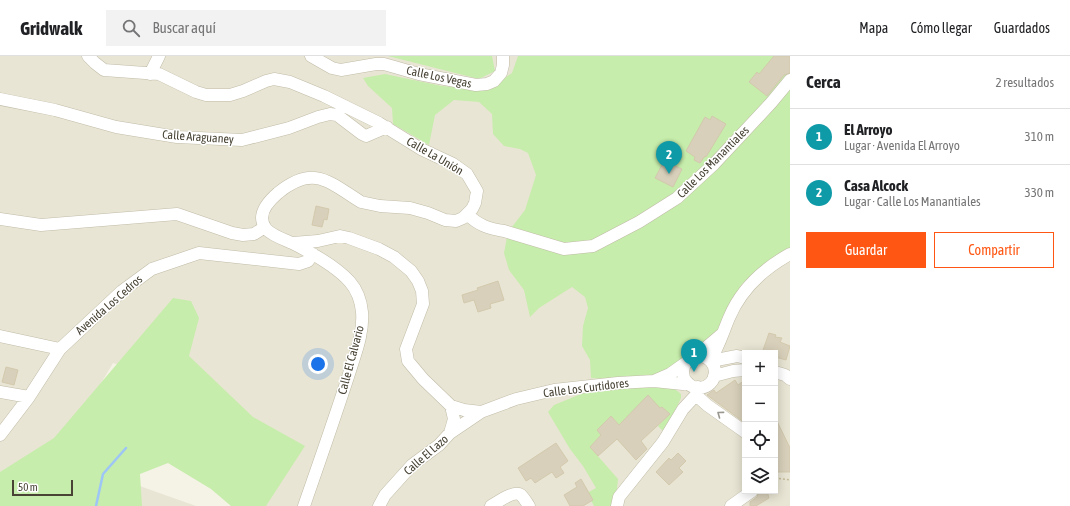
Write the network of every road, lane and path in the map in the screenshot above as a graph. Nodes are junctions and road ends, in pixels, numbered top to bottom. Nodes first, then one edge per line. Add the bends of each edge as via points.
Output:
1 (88, 56) edge
2 (159, 56) edge
3 (311, 56) edge
4 (503, 56) edge
5 (150, 74) junction
6 (790, 80) edge
7 (0, 99) edge
8 (387, 127) junction
9 (467, 214) junction
10 (0, 219) edge
11 (265, 227) junction
12 (318, 241) junction
13 (290, 242) junction
14 (313, 254) junction
15 (790, 254) edge
16 (723, 334) junction
17 (0, 336) edge
18 (60, 349) junction
19 (742, 357) edge
20 (691, 359) junction
21 (711, 361) junction
22 (742, 370) edge
23 (714, 376) junction
24 (654, 381) junction
25 (693, 387) junction
26 (0, 392) edge
27 (29, 397) junction
28 (451, 406) junction
29 (481, 412) junction
30 (742, 430) edge
31 (450, 433) junction
32 (0, 434) edge
33 (778, 478) edge
34 (790, 480) edge
35 (748, 494) edge
36 (304, 506) edge
37 (379, 506) edge
38 (491, 506) edge
39 (529, 506) edge
40 (617, 506) edge
41 (731, 506) edge

1 - 5 street, Calle La Unión via 104,70
2 - 5 street
3 - 4 street, Calle Los Vegas via 341,70 384,64 476,85 494,81 501,73
5 - 8 street, Calle La Unión via 159,74 196,92 220,96 243,91 266,81 282,80 324,96
6 - 9 street, Calle Los Manantiales via 714,164 677,198 594,246 564,249 494,230 476,223
7 - 8 street, Calle Araguaney via 55,110 116,127 177,138 242,140 330,114 366,136
8 - 9 street, Calle La Unión via 467,174 474,185 477,197
9 - 11 street via 451,221 410,208 372,205 361,202 327,180 307,178 297,180 271,199 262,218
10 - 11 street via 41,225 176,214 243,236 254,234
11 - 13 street via 274,235
12 - 13 street
12 - 14 street via 312,250
12 - 28 street via 340,236 363,242 394,257 411,271 422,291 423,304 406,349 408,361
13 - 14 street, Calle El Calvario
14 - 18 street, Avenida Los Cedros via 308,261 299,264 206,258 199,253 152,269 122,291
14 - 36 street, Calle El Calvario via 341,273 353,286 359,300 362,320 355,356
15 - 16 street via 775,262 742,294
16 - 20 street, Calle Los Curtidores
16 - 21 street
17 - 18 street
18 - 27 street, Avenida Los Cedros
19 - 21 street
20 - 21 street via 701,356
20 - 24 street, Calle Los Curtidores via 670,374
20 - 25 street via 685,366 684,375
21 - 23 street
22 - 23 street
23 - 25 street via 708,385
24 - 25 street, Calle Los Curtidores
24 - 29 street, Calle Los Curtidores via 554,390 516,399
30 -> 25 street via 707,405
25 - 40 street via 663,442 619,497
26 - 27 street
27 - 32 street, Avenida Los Cedros
28 - 29 street, Calle Los Curtidores
28 - 31 street via 454,419
29 - 31 street, Calle El Lazo
31 - 37 street, Calle El Lazo via 440,445 412,465 385,495
33 - 34 path
35 - 41 street
38 - 39 street via 517,493

